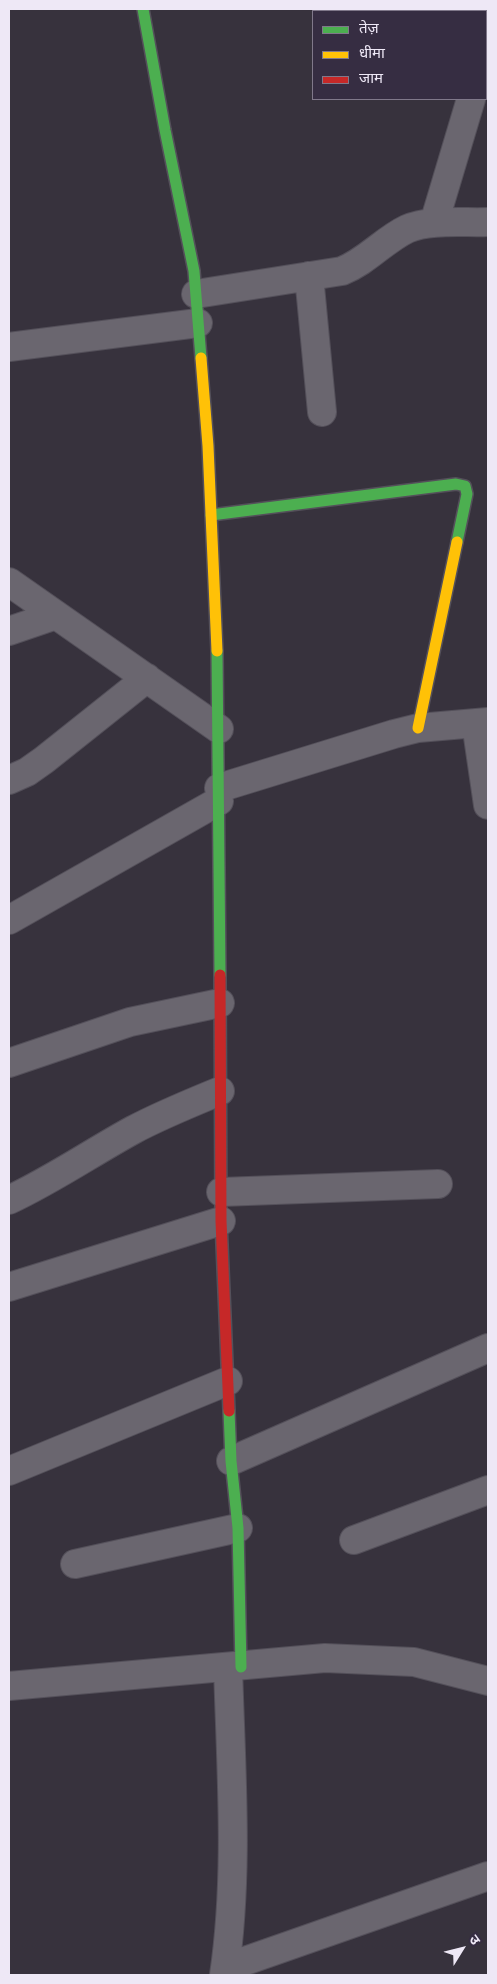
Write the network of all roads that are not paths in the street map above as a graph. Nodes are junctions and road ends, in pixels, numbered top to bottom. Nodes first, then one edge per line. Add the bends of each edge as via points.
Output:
1 (143, 9) edge
2 (471, 100) edge
3 (488, 222) edge
4 (434, 223) junction
5 (309, 276) junction
6 (196, 294) junction
7 (198, 323) junction
8 (9, 347) edge
9 (322, 412) dead end
10 (211, 515) junction
11 (9, 582) edge
12 (56, 615) junction
13 (9, 631) edge
14 (147, 678) junction
15 (482, 722) edge
16 (418, 728) junction
17 (218, 729) junction
18 (9, 780) edge
19 (219, 795) junction
20 (488, 805) edge
21 (9, 920) edge
22 (220, 1003) junction
23 (9, 1063) edge
24 (220, 1091) junction
25 (438, 1184) dead end
26 (221, 1192) junction
27 (9, 1200) edge
28 (221, 1221) junction
29 (9, 1287) edge
30 (488, 1348) edge
31 (228, 1381) junction
32 (231, 1461) junction
33 (9, 1470) edge
34 (488, 1490) edge
35 (238, 1528) junction
36 (354, 1540) dead end
37 (75, 1564) dead end
38 (234, 1667) junction
39 (488, 1681) edge
40 (9, 1686) edge
41 (488, 1876) edge
42 (224, 1972) edge

1 - 6 street
2 - 4 street
3 - 4 street
4 - 5 street via 409,228 355,266
5 - 6 street
5 - 9 street
6 - 7 street
7 - 8 street
7 - 10 street
10 - 16 street via 456,484 465,486 467,494
10 - 17 street
11 - 12 street
12 - 13 street
12 - 14 street
14 - 17 street
14 - 18 street via 28,772
15 - 16 street
15 - 20 street
16 - 19 street
17 - 19 street
19 - 21 street
19 - 22 street
22 - 23 street via 130,1022
22 - 24 street
24 - 26 street
24 - 27 street via 133,1130
25 - 26 street
26 - 28 street
28 - 29 street
28 - 31 street
30 - 32 street
31 - 32 street
31 - 33 street
32 - 35 street
34 - 36 street
35 - 37 street
35 - 38 street
38 - 39 street via 325,1658 414,1662
38 - 40 street
38 - 42 street via 230,1933
41 - 42 street

